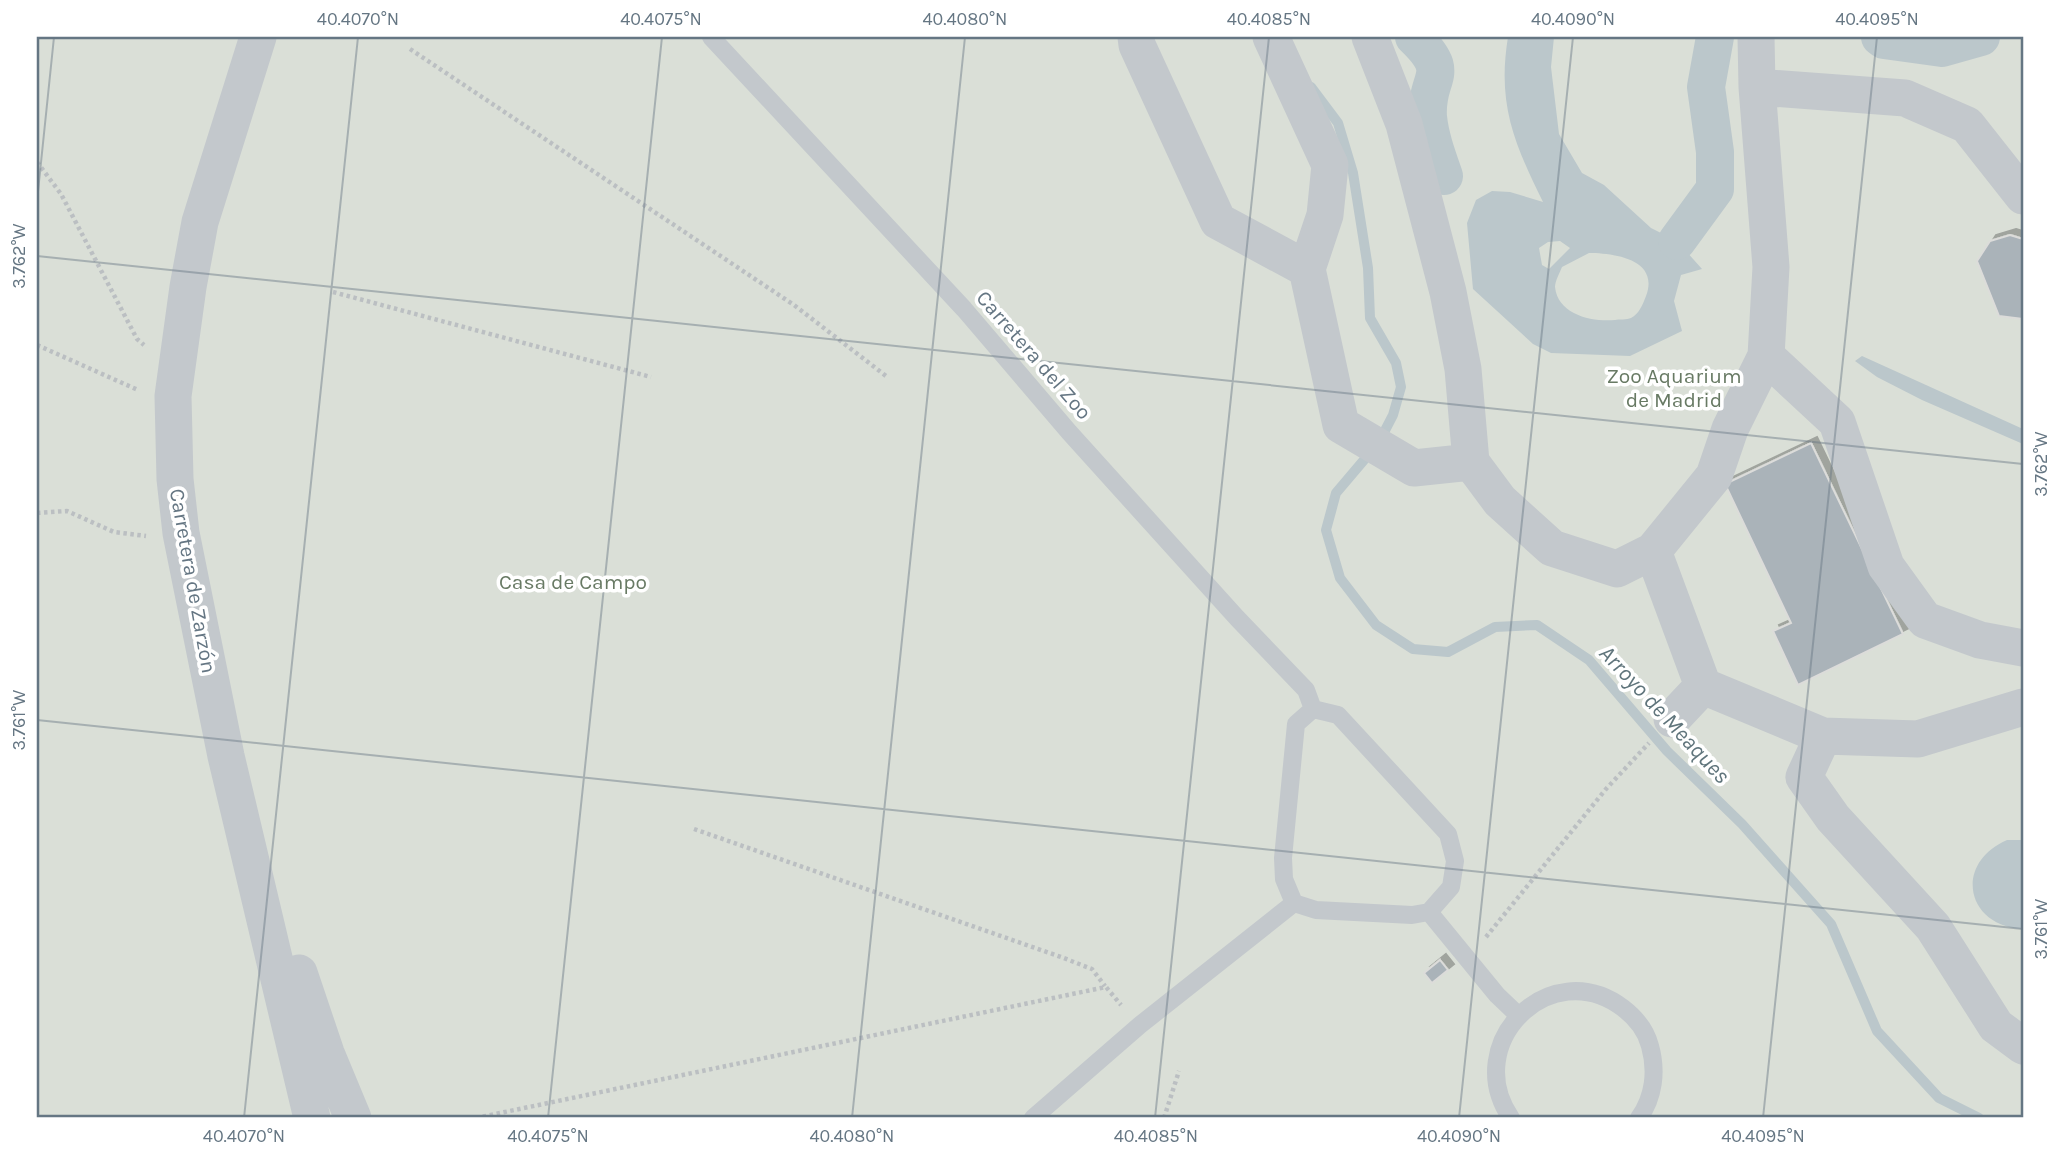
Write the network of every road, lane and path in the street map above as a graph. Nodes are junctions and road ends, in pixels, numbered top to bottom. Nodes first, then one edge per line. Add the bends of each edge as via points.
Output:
1 (258, 37) edge
2 (711, 37) edge
3 (1136, 37) edge
4 (1271, 37) edge
5 (1370, 37) edge
6 (1756, 37) edge
7 (410, 49) dead end
8 (1757, 87) junction
9 (37, 162) edge
10 (2023, 196) edge
11 (1307, 269) junction
12 (333, 292) dead end
13 (37, 345) edge
14 (178, 350) junction
15 (1766, 356) junction
16 (886, 376) dead end
17 (651, 377) dead end
18 (173, 396) junction
19 (1471, 462) junction
20 (37, 513) edge
21 (181, 533) junction
22 (1653, 551) junction
23 (2023, 648) edge
24 (1703, 686) junction
25 (2023, 707) edge
26 (1313, 709) junction
27 (1672, 719) dead end
28 (1823, 736) junction
29 (1638, 755) dead end
30 (226, 756) junction
31 (694, 829) dead end
32 (1293, 903) junction
33 (1429, 912) junction
34 (1467, 960) junction
35 (1105, 987) junction
36 (1123, 1008) dead end
37 (1518, 1015) junction
38 (2023, 1046) edge
39 (1179, 1072) dead end
40 (312, 1118) edge
41 (353, 1118) edge
42 (476, 1118) edge
43 (1033, 1118) edge
44 (1164, 1118) edge
45 (1511, 1118) edge
46 (1639, 1118) edge

1 - 14 street, Carretera de Zarzón via 200,222
2 - 26 lane, Carretera del Zoo via 964,309 1069,432 1306,690
3 - 11 street via 1218,222
4 - 11 street via 1330,165 1325,215
5 - 19 street via 1404,124 1448,292 1463,369
6 - 8 street
7 - 16 path via 794,305
8 - 10 street via 1905,98 1967,125
8 - 15 street via 1771,267
9 - 14 path via 61,194 137,339 144,346
11 - 19 street via 1341,425 1414,468
12 - 17 path
13 - 18 path via 144,393
14 - 18 street, Carretera de Zarzón
15 - 22 street via 1730,429 1714,476
15 - 23 street via 1838,422 1886,566 1925,620 1980,640
18 - 21 street, Carretera de Zarzón
19 - 22 street via 1500,502 1552,548 1617,569
20 - 21 path via 67,511 114,532
21 - 30 street, Carretera de Zarzón
22 - 24 street
24 - 27 street
24 - 28 street
25 - 28 street via 1918,739
26 - 32 lane via 1296,724 1283,858 1284,879
26 - 33 lane via 1338,715 1448,834 1455,861 1451,887
28 - 38 street via 1804,777 1833,818 1933,927 1996,1026
29 - 34 path
30 - 40 street, Carretera de Zarzón
30 - 41 street, Carretera de Zarzón via 326,1053
31 - 35 path via 1061,957 1091,969
32 - 33 lane via 1317,910
32 - 43 lane
33 - 34 lane
34 - 37 lane
35 - 36 path
35 - 42 path
37 - 45 lane via 1496,1058 1496,1083
37 - 46 lane via 1539,1000 1563,992 1588,992 1613,1000 1633,1016 1648,1037 1655,1062 1653,1088
39 - 44 path

